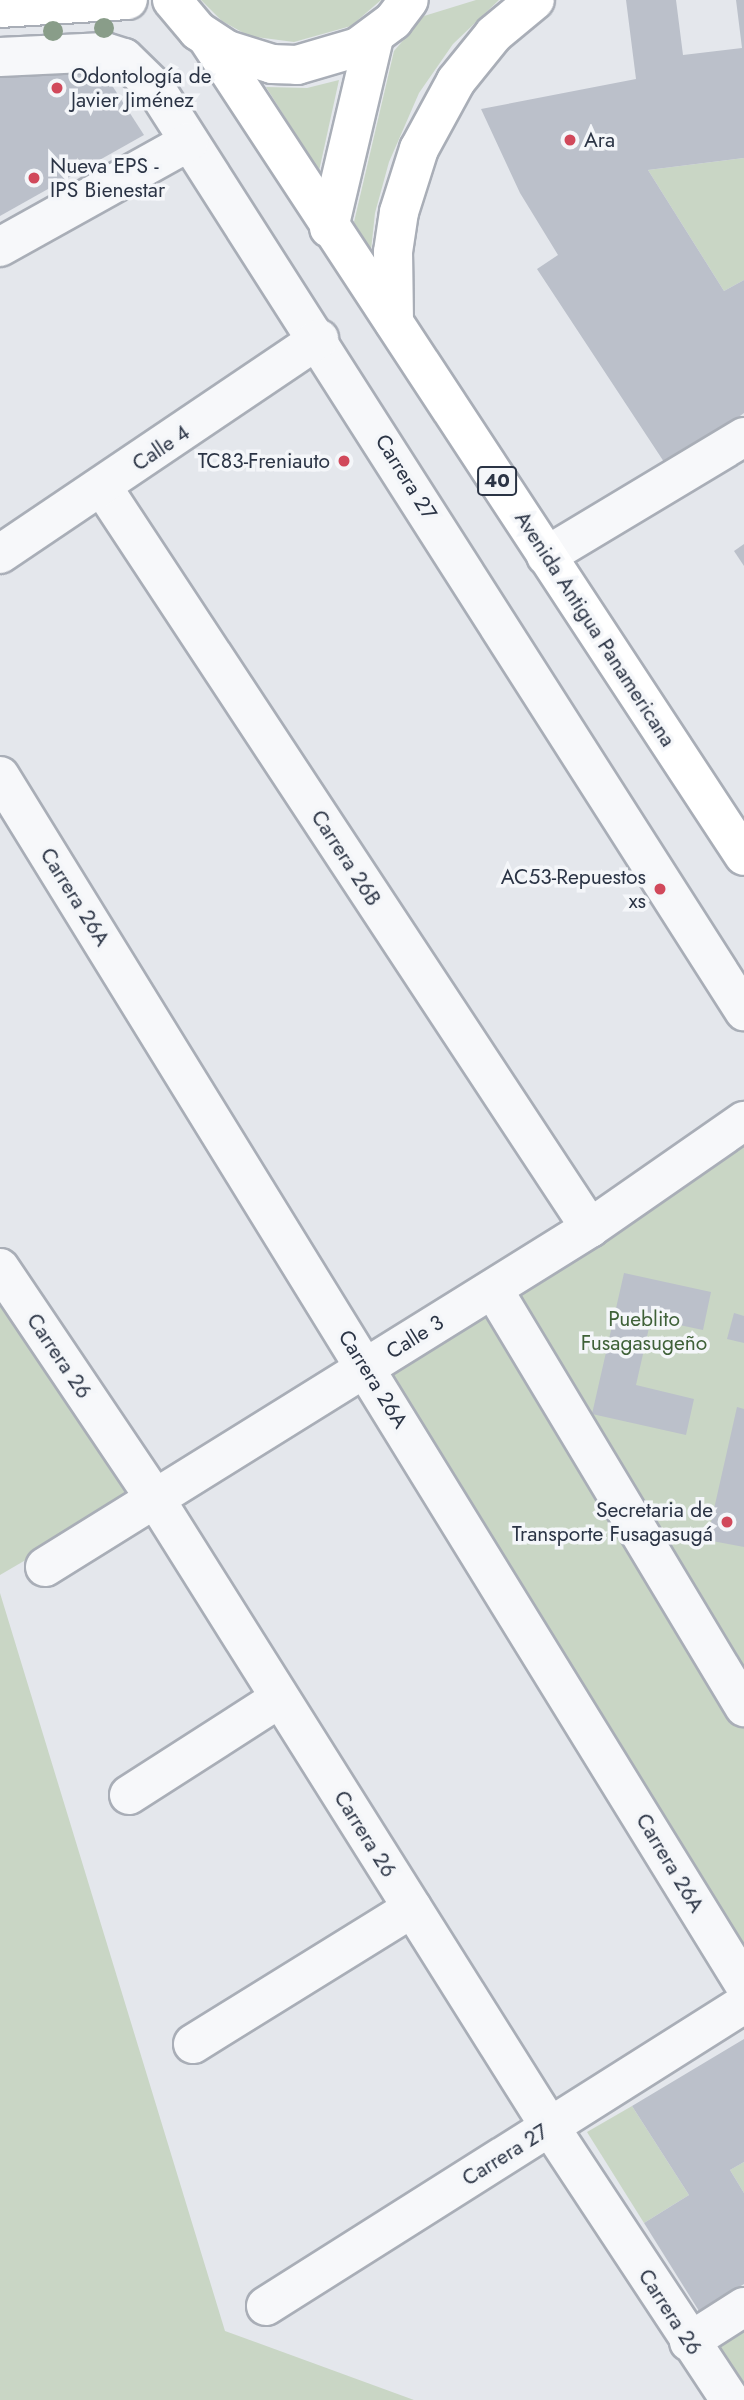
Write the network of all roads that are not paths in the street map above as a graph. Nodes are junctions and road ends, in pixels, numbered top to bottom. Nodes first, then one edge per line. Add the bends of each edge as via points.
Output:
1 (128, 0) edge
2 (172, 0) edge
3 (409, 0) edge
4 (535, 0) edge
5 (0, 8) edge
6 (374, 38) junction
7 (208, 39) junction
8 (0, 57) edge
9 (189, 142) junction
10 (329, 228) junction
11 (0, 247) edge
12 (394, 322) junction
13 (319, 339) junction
14 (744, 437) edge
15 (103, 488) junction
16 (0, 554) edge
17 (546, 556) junction
18 (0, 776) edge
19 (744, 856) edge
20 (744, 1011) edge
21 (744, 1121) edge
22 (590, 1228) junction
23 (0, 1268) edge
24 (493, 1289) junction
25 (367, 1368) junction
26 (156, 1500) junction
27 (45, 1567) dead end
28 (280, 1698) junction
29 (744, 1707) edge
30 (130, 1795) dead end
31 (412, 1908) junction
32 (744, 1984) edge
33 (744, 2004) edge
34 (193, 2044) dead end
35 (550, 2127) junction
36 (266, 2306) dead end
37 (744, 2307) edge
38 (689, 2343) junction
39 (730, 2400) edge

1 - 5 main road
2 - 7 main road, 40
3 - 6 main road, 40
4 - 12 main road via 494,34 456,81 419,149 399,212 393,252
6 - 7 main road, 40 via 341,56 297,65 246,58
6 - 10 main road, 40
7 - 10 main road, Avenida Antigua Panamericana / 40
8 - 9 street, Carrera 27 via 85,51 124,58 156,89
9 - 11 street
9 - 13 street, Carrera 27
10 - 12 main road, Avenida Antigua Panamericana / 40
12 - 17 main road, Avenida Antigua Panamericana / 40
13 - 15 street, Calle 4
13 - 20 street, Carrera 27
14 - 17 street
15 - 16 street, Calle 4
15 - 22 street, Carrera 26B
17 - 19 main road, Avenida Antigua Panamericana / 40
18 - 25 street, Carrera 26A
21 - 22 street, Calle 3
22 - 24 street, Calle 3
23 - 26 street, Carrera 26
24 - 25 street, Calle 3
24 - 29 street
25 - 26 street, Calle 3
25 - 32 street, Carrera 26A
26 - 27 street, Calle 3
26 - 28 street, Carrera 26
28 - 30 street
28 - 31 street, Carrera 26
31 - 34 street
31 - 35 street, Carrera 26
33 - 35 street, Carrera 27
35 - 36 street, Carrera 27
35 - 38 street, Carrera 26
37 - 38 street
38 - 39 street, Carrera 26

